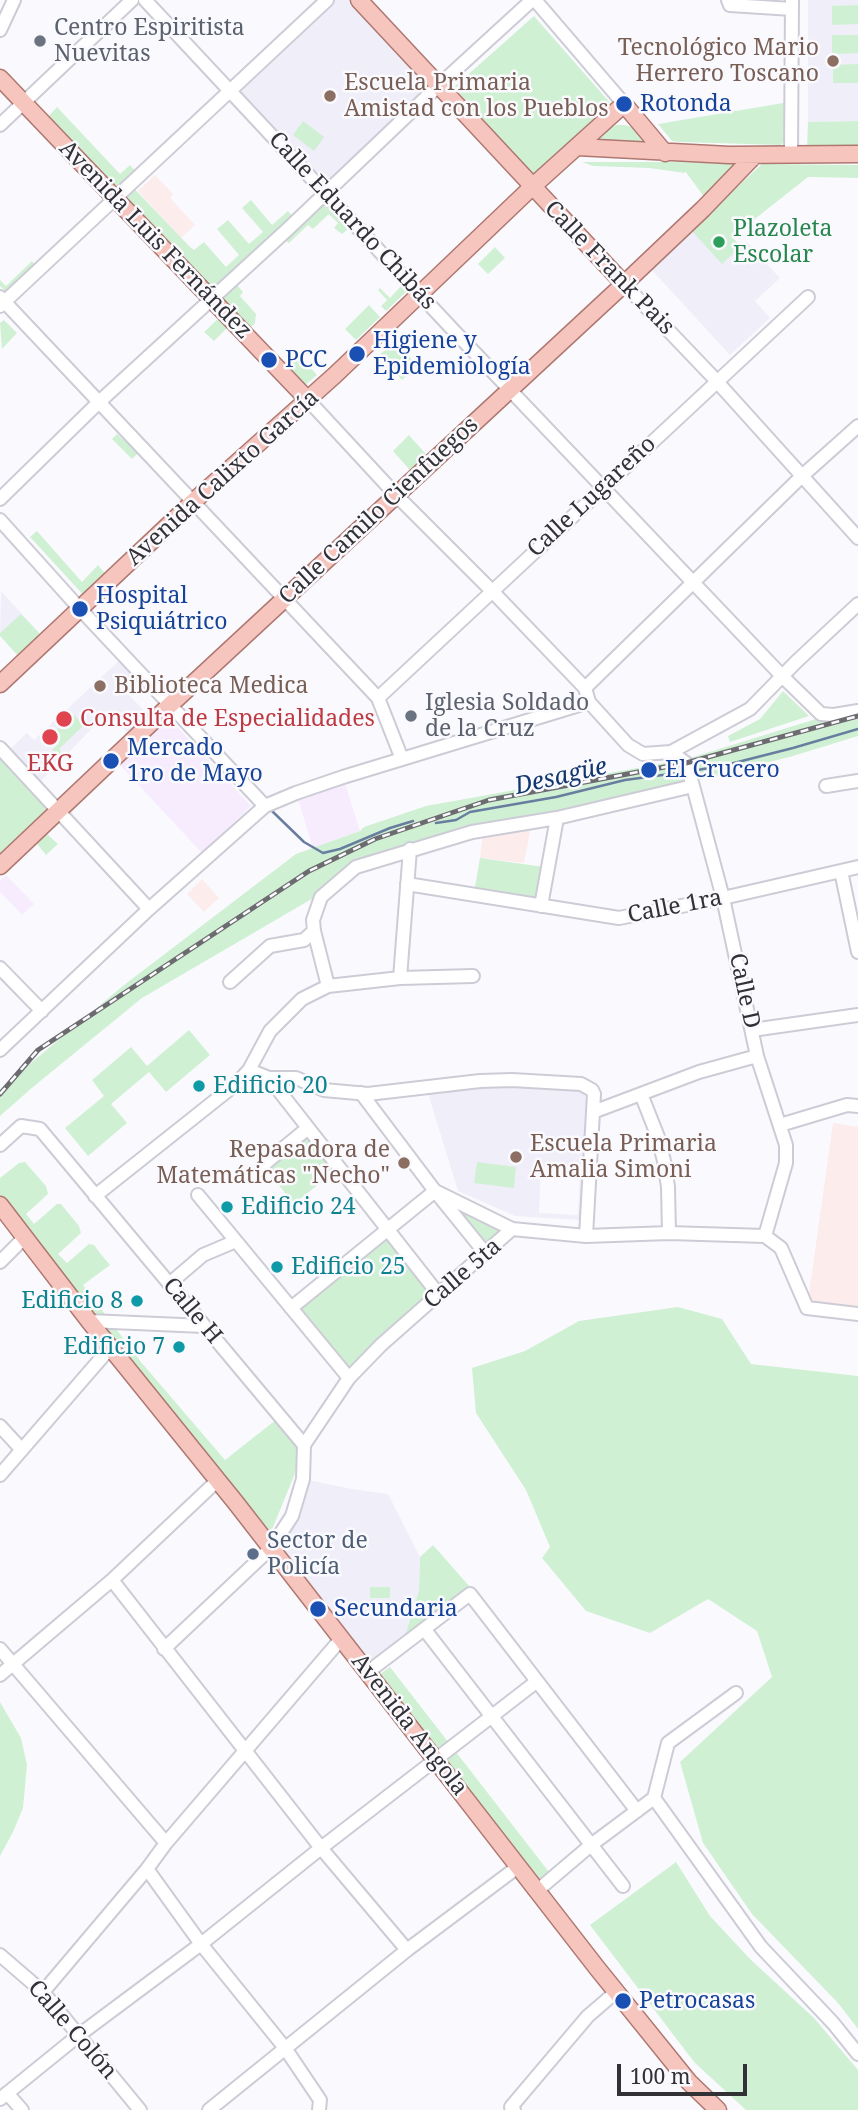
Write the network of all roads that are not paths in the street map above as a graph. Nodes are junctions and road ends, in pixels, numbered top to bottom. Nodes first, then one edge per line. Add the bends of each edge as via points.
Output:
1 (14, 0) edge
2 (132, 0) edge
3 (145, 0) edge
4 (327, 0) edge
5 (359, 0) edge
6 (534, 0) edge
7 (728, 0) edge
8 (792, 5) edge
9 (0, 30) edge
10 (0, 78) edge
11 (438, 86) junction
12 (229, 92) junction
13 (24, 103) junction
14 (624, 104) junction
15 (0, 125) edge
16 (578, 147) junction
17 (665, 153) junction
18 (858, 154) edge
19 (755, 155) junction
20 (791, 156) junction
21 (532, 187) junction
22 (326, 193) junction
23 (115, 198) junction
24 (624, 284) junction
25 (420, 294) junction
26 (808, 297) dead end
27 (211, 298) junction
28 (2, 302) edge
29 (716, 381) junction
30 (511, 389) junction
31 (308, 400) junction
32 (99, 402) junction
33 (858, 426) edge
34 (802, 476) junction
35 (603, 486) junction
36 (396, 495) junction
37 (0, 499) edge
38 (194, 501) junction
39 (0, 520) edge
40 (858, 538) edge
41 (692, 582) junction
42 (492, 591) junction
43 (285, 598) junction
44 (858, 604) edge
45 (80, 609) junction
46 (782, 676) junction
47 (0, 684) edge
48 (585, 688) junction
49 (378, 698) junction
50 (589, 702) junction
51 (170, 705) junction
52 (858, 711) edge
53 (0, 748) edge
54 (671, 752) junction
55 (402, 759) junction
56 (690, 777) junction
57 (858, 781) edge
58 (826, 786) dead end
59 (265, 806) junction
60 (58, 810) junction
61 (557, 818) junction
62 (411, 849) junction
63 (0, 866) edge
64 (858, 867) edge
65 (841, 871) junction
66 (407, 884) junction
67 (723, 898) junction
68 (541, 906) junction
69 (149, 909) junction
70 (314, 931) junction
71 (858, 952) edge
72 (0, 968) edge
73 (473, 976) dead end
74 (400, 978) junction
75 (230, 982) dead end
76 (328, 986) junction
77 (42, 1011) junction
78 (858, 1015) edge
79 (752, 1030) junction
80 (0, 1050) edge
81 (757, 1056) junction
82 (249, 1070) junction
83 (269, 1078) junction
84 (361, 1093) junction
85 (640, 1094) junction
86 (858, 1106) edge
87 (593, 1112) junction
88 (780, 1125) junction
89 (308, 1128) junction
90 (0, 1145) edge
91 (263, 1165) dead end
92 (435, 1191) junction
93 (198, 1195) dead end
94 (95, 1196) junction
95 (0, 1205) edge
96 (388, 1229) junction
97 (512, 1230) junction
98 (669, 1233) junction
99 (586, 1236) junction
100 (765, 1236) junction
101 (24, 1237) junction
102 (236, 1241) junction
103 (486, 1254) junction
104 (0, 1262) edge
105 (169, 1284) junction
106 (439, 1294) junction
107 (291, 1308) junction
108 (858, 1314) edge
109 (89, 1321) junction
110 (204, 1325) junction
111 (110, 1348) junction
112 (349, 1378) junction
113 (0, 1426) edge
114 (304, 1445) junction
115 (23, 1450) junction
116 (0, 1475) edge
117 (218, 1480) junction
118 (271, 1548) junction
119 (112, 1580) junction
120 (425, 1630) junction
121 (341, 1639) junction
122 (0, 1649) edge
123 (164, 1649) junction
124 (14, 1663) junction
125 (368, 1672) junction
126 (0, 1675) edge
127 (536, 1682) junction
128 (736, 1693) dead end
129 (492, 1717) junction
130 (245, 1753) junction
131 (436, 1759) junction
132 (654, 1798) junction
133 (637, 1811) junction
134 (166, 1843) junction
135 (591, 1845) junction
136 (321, 1848) junction
137 (519, 1866) junction
138 (147, 1869) junction
139 (623, 1886) dead end
140 (538, 1890) junction
141 (201, 1944) junction
142 (407, 1950) junction
143 (0, 1955) edge
144 (43, 1992) junction
145 (616, 1992) junction
146 (79, 2035) junction
147 (285, 2048) junction
148 (858, 2054) edge
149 (4, 2096) edge
150 (320, 2105) edge
151 (22, 2110) edge
152 (140, 2110) edge
153 (209, 2110) edge
154 (514, 2110) edge
155 (718, 2110) edge

1 - 9 street
2 - 13 street
3 - 12 street, Calle Eduardo Chibás
4 - 12 street
5 - 11 main road, Calle Frank Pais
6 - 11 street
6 - 14 street
7 - 8 street via 730,5
8 - 20 street
10 - 13 main road, Avenida Luis Fernández
11 - 21 main road, Calle Frank Pais
11 - 22 street
12 - 22 street, Calle Eduardo Chibás
12 - 23 street
13 - 15 street
13 - 23 main road, Avenida Luis Fernández
14 - 16 main road, Avenida Calixto García
14 - 17 main road
16 - 17 main road
16 - 21 main road, Avenida Calixto García
17 - 19 main road
18 - 20 main road
19 - 20 main road
19 - 24 main road, Calle Camilo Cienfuegos
21 - 24 main road, Calle Frank Pais
21 - 25 main road, Avenida Calixto García
22 - 25 street, Calle Eduardo Chibás
22 - 27 street
23 - 27 main road, Avenida Luis Fernández
23 - 28 street
24 - 29 street, Calle Frank Pais
24 - 30 main road, Calle Camilo Cienfuegos
25 - 30 street, Calle Eduardo Chibás
25 - 31 main road, Avenida Calixto García
26 - 29 street, Calle Lugareño
27 - 31 main road, Avenida Luis Fernández
27 - 32 street
28 - 32 street
29 - 34 street, Calle Frank Pais
29 - 35 street, Calle Lugareño
30 - 35 street, Calle Eduardo Chibás
30 - 36 main road, Calle Camilo Cienfuegos
31 - 36 street, Avenida Luis Fernández
31 - 38 main road, Avenida Calixto García
32 - 37 street
32 - 38 street
33 - 34 street
34 - 40 street, Calle Frank Pais
34 - 41 street
35 - 41 street, Calle Eduardo Chibás
35 - 42 street, Calle Lugareño
36 - 42 street, Avenida Luis Fernández
36 - 43 main road, Calle Camilo Cienfuegos
38 - 43 street
38 - 45 main road, Avenida Calixto García
39 - 45 street
41 - 46 street, Calle Eduardo Chibás
41 - 48 street
42 - 48 street, Avenida Luis Fernández
42 - 49 street, Calle Lugareño
43 - 49 street
43 - 51 main road, Calle Camilo Cienfuegos
44 - 46 street
45 - 47 main road, Avenida Calixto García
45 - 51 street
46 - 52 street, Calle Eduardo Chibás via 821,714
46 - 54 street via 750,709
48 - 50 street
49 - 55 street
50 - 54 street via 628,745 643,754
50 - 55 street
51 - 59 street
51 - 60 main road, Calle Camilo Cienfuegos
53 - 60 street
54 - 56 street via 686,763
55 - 59 street
56 - 61 street
56 - 67 street, Calle D
57 - 58 street
59 - 69 street
60 - 63 main road, Calle Camilo Cienfuegos
60 - 69 street
61 - 62 street via 472,832
61 - 68 street
62 - 66 street
62 - 70 street via 356,867 321,897
64 - 65 street, Calle 1ra
65 - 67 street, Calle 1ra
65 - 71 street
66 - 68 street, Calle 1ra
66 - 74 street
67 - 68 street, Calle 1ra via 619,918
67 - 79 street, Calle D
69 - 77 street
70 - 75 street via 304,940 270,946
70 - 76 street
72 - 77 street
73 - 74 street
74 - 76 street
76 - 82 street via 302,999 285,1015 270,1031
77 - 80 street
78 - 79 street
79 - 81 street, Calle D
81 - 85 street
81 - 88 street, Calle D
82 - 83 street
82 - 94 street
83 - 84 street via 296,1078 324,1090
83 - 89 street
84 - 87 street via 480,1081 582,1084 594,1094
84 - 92 street
85 - 87 street
85 - 98 street via 664,1161
86 - 88 street via 847,1105
87 - 99 street
88 - 100 street, Calle D via 786,1163
89 - 91 street
89 - 96 street
90 - 94 street, Calle H via 22,1126 40,1129
92 - 96 street
92 - 97 street
92 - 103 street
93 - 102 street
94 - 105 street, Calle H
95 - 101 main road, Avenida Angola
96 - 106 street
96 - 107 street
97 - 99 street, Calle 5ta
97 - 103 street, Calle 5ta
98 - 99 street, Calle 5ta
98 - 100 street, Calle 5ta
100 - 108 street via 781,1248 807,1308
101 - 104 street
101 - 109 main road, Avenida Angola
102 - 105 street via 203,1255
102 - 107 street
103 - 106 street, Calle 5ta
105 - 110 street, Calle H
106 - 112 street, Calle 5ta
107 - 112 street
109 - 110 street
109 - 111 main road, Avenida Angola
110 - 114 street, Calle H
111 - 115 street
111 - 117 main road, Avenida Angola
112 - 114 street, Calle 5ta
113 - 115 street
114 - 118 street via 303,1479 292,1516
115 - 116 street
117 - 118 main road, Avenida Angola
117 - 119 street
118 - 121 main road, Avenida Angola
118 - 123 street
119 - 123 street
119 - 124 street
120 - 125 street
120 - 127 street via 470,1594
120 - 129 street
121 - 125 main road, Avenida Angola
121 - 130 street
122 - 124 street
123 - 130 street
124 - 126 street
124 - 134 street
125 - 131 main road, Avenida Angola
127 - 129 street
127 - 133 street
128 - 132 street via 668,1743
129 - 131 street
129 - 135 street
130 - 134 street
130 - 136 street
131 - 136 street
131 - 137 main road, Avenida Angola
132 - 133 street
132 - 148 street via 761,1947
133 - 135 street
134 - 138 street
135 - 139 street
135 - 140 street
136 - 141 street
136 - 142 street
137 - 140 main road, Avenida Angola
137 - 142 street
138 - 141 street
138 - 144 street
140 - 145 main road, Avenida Angola
141 - 146 street
141 - 147 street
142 - 147 street
143 - 144 street, Calle Colón
144 - 146 street, Calle Colón
145 - 154 street via 588,2016 510,2107
145 - 155 main road, Avenida Angola via 689,2082
146 - 149 street
146 - 152 street, Calle Colón
147 - 150 street
147 - 153 street
149 - 151 street

